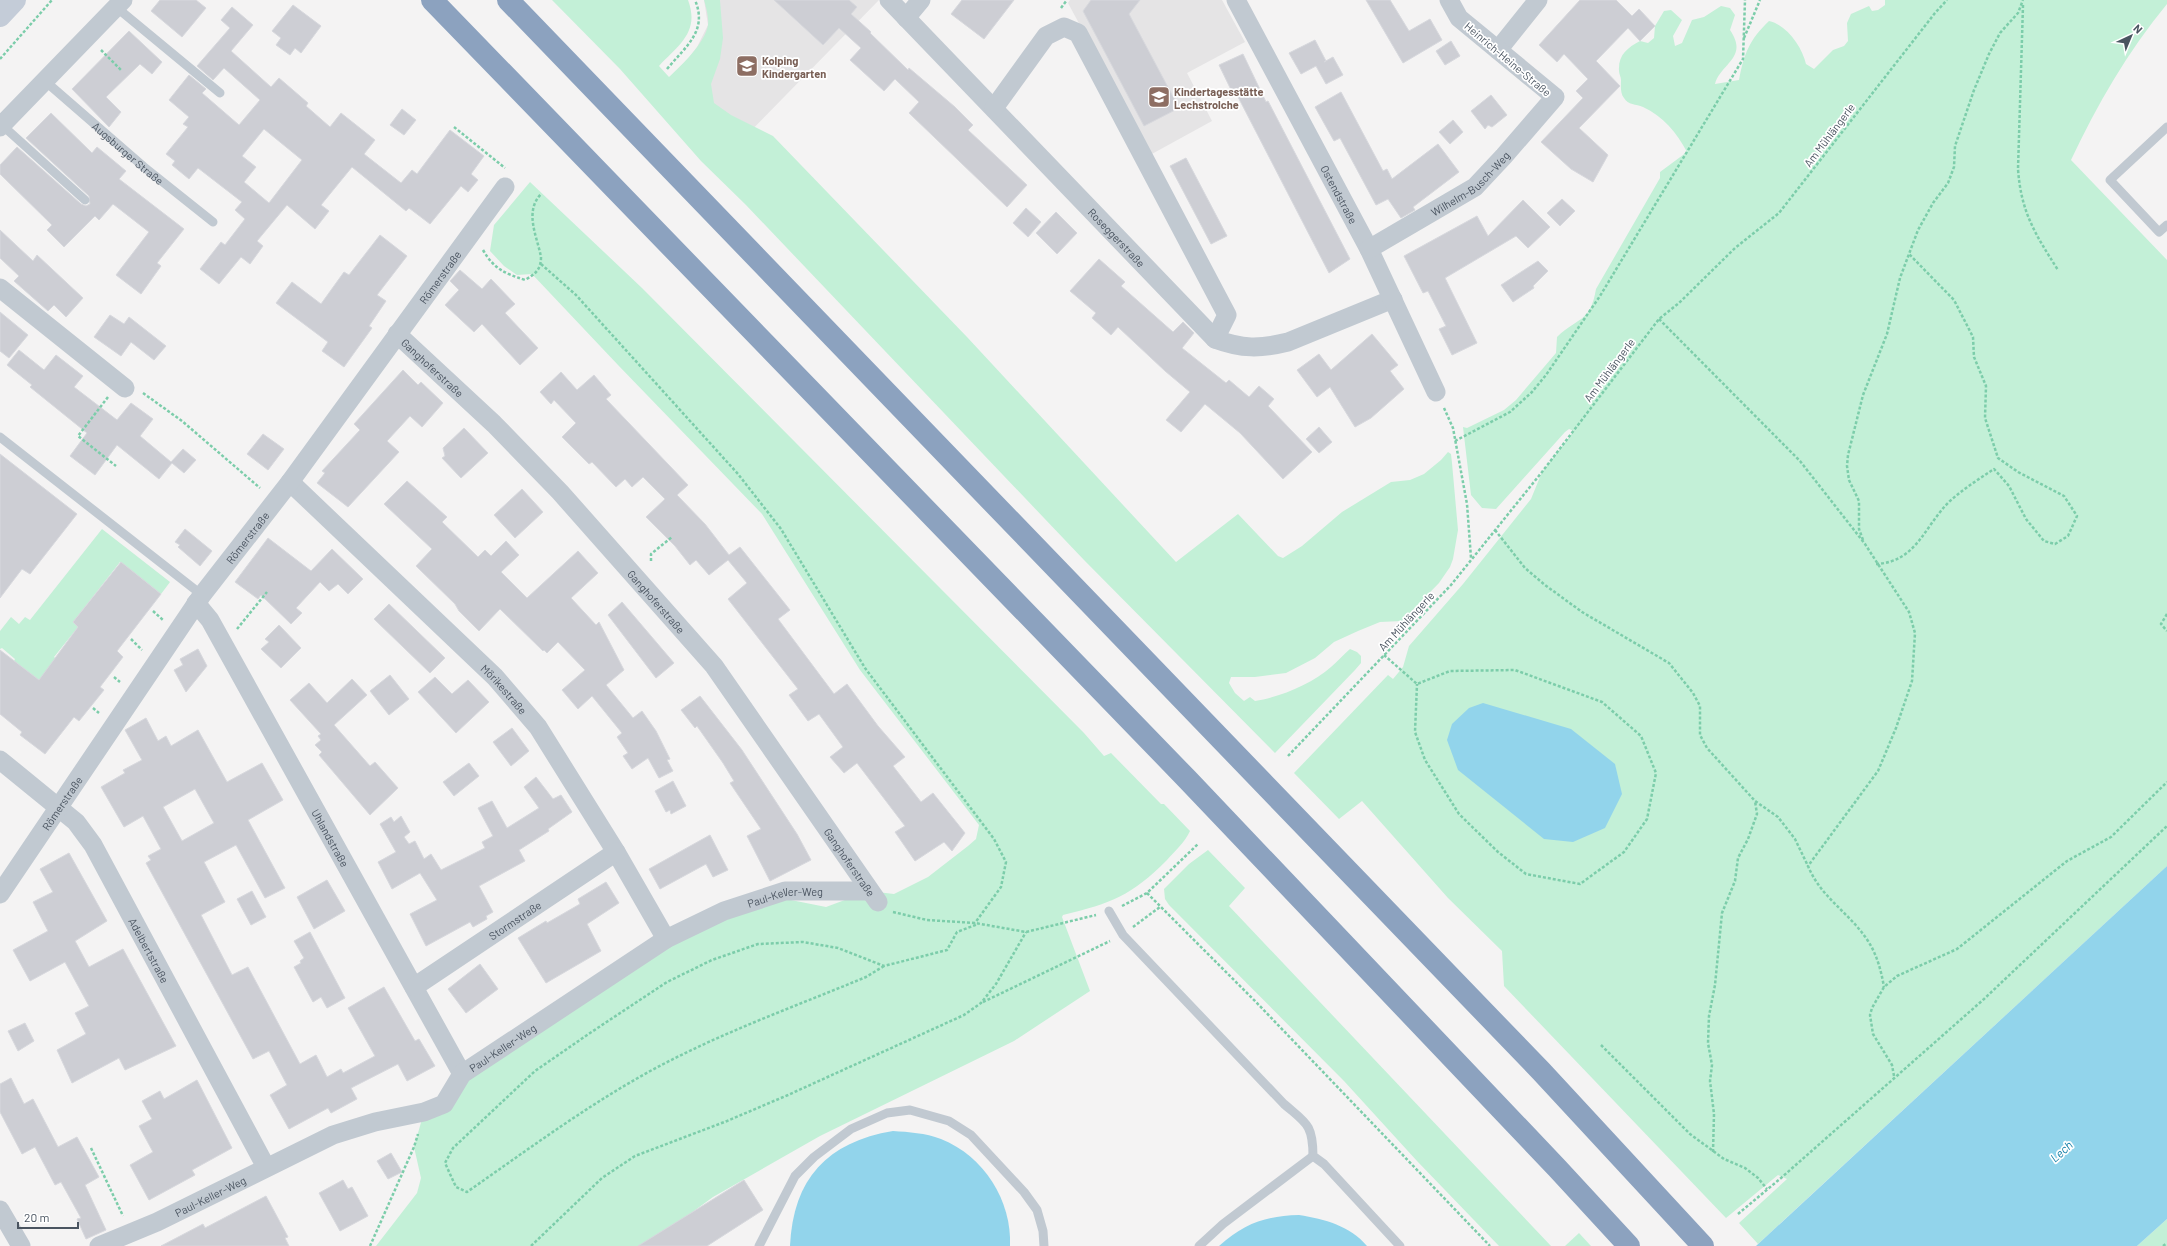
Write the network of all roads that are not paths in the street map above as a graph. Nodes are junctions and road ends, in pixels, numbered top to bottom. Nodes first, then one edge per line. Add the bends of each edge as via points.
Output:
1 (15, 0) edge
2 (432, 0) edge
3 (508, 0) edge
4 (889, 0) edge
5 (921, 0) edge
6 (1236, 0) edge
7 (1448, 0) edge
8 (1538, 0) edge
9 (120, 4) edge
10 (0, 16) edge
11 (906, 18) junction
12 (1498, 50) junction
13 (45, 81) junction
14 (220, 93) dead end
15 (1555, 97) joint
16 (994, 108) junction
17 (1, 126) edge
18 (2167, 127) edge
19 (505, 188) road end
20 (85, 200) dead end
21 (213, 222) dead end
22 (2167, 225) edge
23 (1369, 249) junction
24 (0, 288) edge
25 (1393, 300) junction
26 (397, 334) junction
27 (1215, 339) junction
28 (122, 385) road end
29 (1436, 392) road end
30 (0, 437) edge
31 (290, 482) junction
32 (199, 599) junction
33 (0, 760) edge
34 (58, 807) junction
35 (616, 852) junction
36 (0, 894) edge
37 (874, 896) joint
38 (1109, 911) road end
39 (666, 938) junction
40 (414, 987) junction
41 (462, 1074) junction
42 (1313, 1156) junction
43 (266, 1167) junction
44 (0, 1210) edge
45 (1698, 1240) edge
46 (21, 1246) edge
47 (99, 1246) edge
48 (759, 1246) edge
49 (1044, 1246) edge
50 (1199, 1246) edge
51 (1400, 1246) edge
52 (1629, 1246) edge

1 - 10 main road
2 - 52 highway via 1187,779 1558,1168
3 - 45 highway via 1535,1065
4 - 11 street, Roseggerstraße
5 - 11 street
6 - 23 street, Ostendstraße
7 - 12 street, Heinrich-Heine-Straße via 1459,18
8 - 12 street
9 - 13 street
9 - 14 lane
11 - 16 street, Roseggerstraße
12 - 15 street, Heinrich-Heine-Straße
13 - 17 street
13 - 21 lane, Augsburger Straße via 144,167
15 - 23 street, Wilhelm-Busch-Weg via 1474,187
16 - 27 street, Roseggerstraße
16 - 27 street via 1046,36 1064,27 1078,33 1227,315
17 - 20 lane
18 - 22 lane via 2110,180 2159,232
19 - 26 street, Römerstraße
23 - 25 street, Ostendstraße
24 - 28 street
25 - 27 street, Roseggerstraße via 1288,342 1270,346 1234,346
25 - 29 street, Ostendstraße
26 - 31 street, Römerstraße
26 - 37 street, Ganghoferstraße via 494,424 554,486 714,666
30 - 32 lane
31 - 32 street, Römerstraße
31 - 35 street, Mörikestraße via 495,677 538,727
32 - 34 street, Römerstraße
32 - 40 street, Uhlandstraße
33 - 34 street, Adelbertstraße
34 - 36 street, Römerstraße
34 - 43 street, Adelbertstraße via 76,822 93,845
35 - 39 street, Mörikestraße
35 - 40 street, Stormstraße
37 - 39 street, Paul-Keller-Weg via 785,891 724,911
38 - 42 lane via 1123,935 1307,1125 1313,1135
39 - 41 street, Paul-Keller-Weg
40 - 41 street, Uhlandstraße
41 - 43 street, Paul-Keller-Weg via 444,1104 424,1112 351,1129
42 - 50 lane via 1222,1224
42 - 51 lane via 1324,1164
43 - 47 street, Paul-Keller-Weg via 157,1222
44 - 46 street
48 - 49 lane via 795,1176 814,1157 851,1129 887,1113 910,1110 949,1121 971,1135 1024,1192 1037,1210

